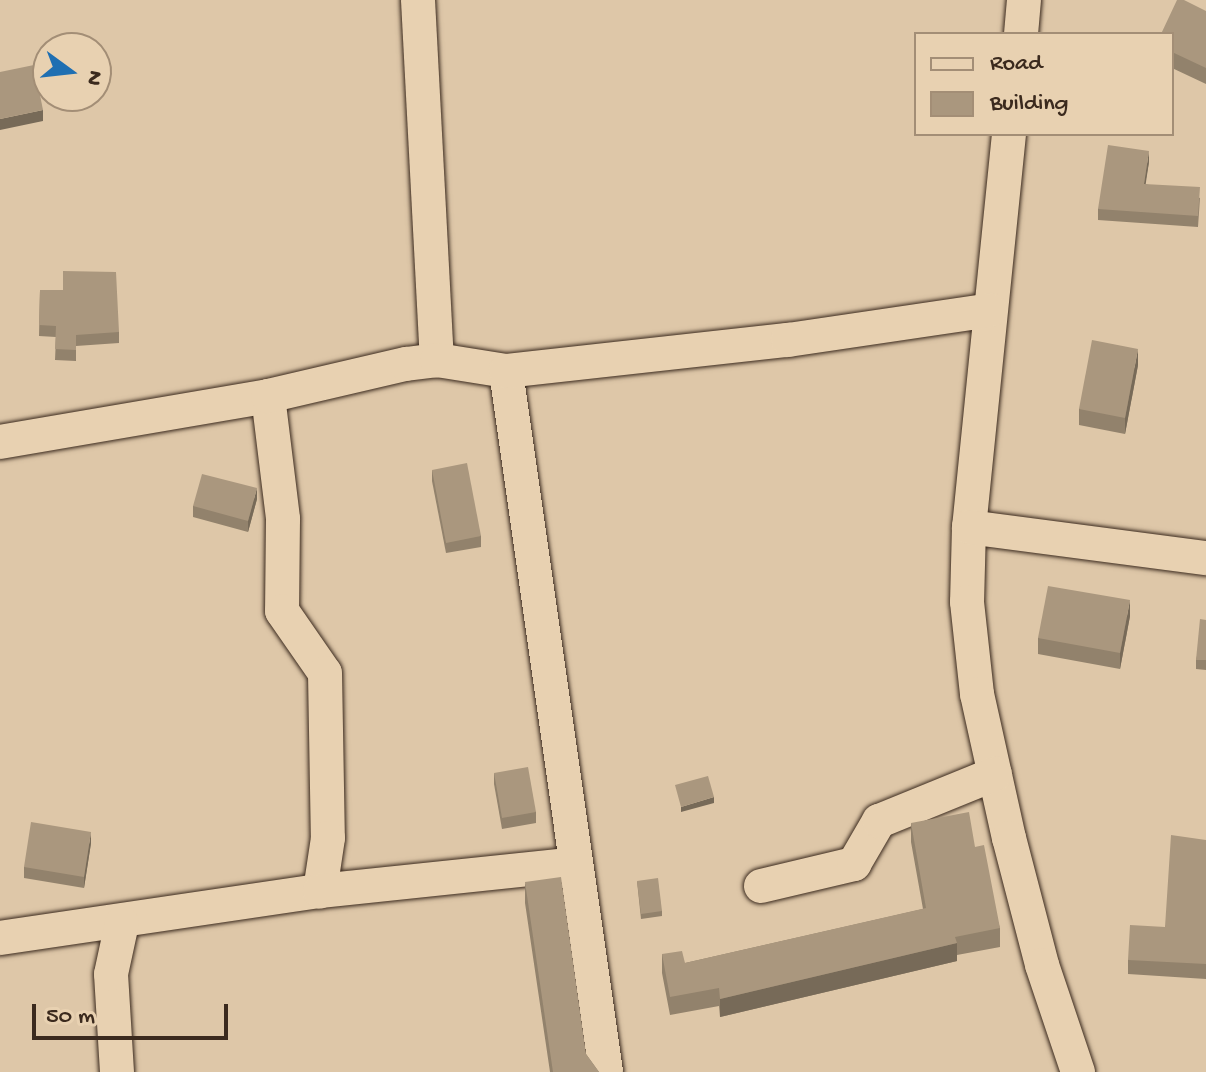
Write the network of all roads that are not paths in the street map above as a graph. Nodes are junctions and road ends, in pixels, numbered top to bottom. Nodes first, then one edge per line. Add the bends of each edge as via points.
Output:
1 (418, 0) edge
2 (1024, 0) edge
3 (1021, 32) edge
4 (1009, 136) edge
5 (990, 310) junction
6 (437, 360) junction
7 (506, 371) junction
8 (268, 396) junction
9 (0, 442) edge
10 (969, 527) junction
11 (1206, 558) edge
12 (995, 774) junction
13 (576, 864) junction
14 (761, 886) dead end
15 (320, 891) junction
16 (122, 923) junction
17 (0, 938) edge
18 (117, 1072) edge
19 (606, 1072) edge
20 (1078, 1072) edge

1 - 6 street
2 - 3 street
4 - 5 street
5 - 7 street via 788,340
5 - 10 street
6 - 7 street
6 - 8 street
7 - 13 street
8 - 9 street
8 - 15 street via 283,519 282,611 325,673 328,838
10 - 11 street
10 - 12 street via 967,602 975,679
12 - 14 street via 879,821 854,864
12 - 20 street via 1042,965
13 - 15 street
13 - 19 street
15 - 16 street
16 - 17 street
16 - 18 street via 111,974

